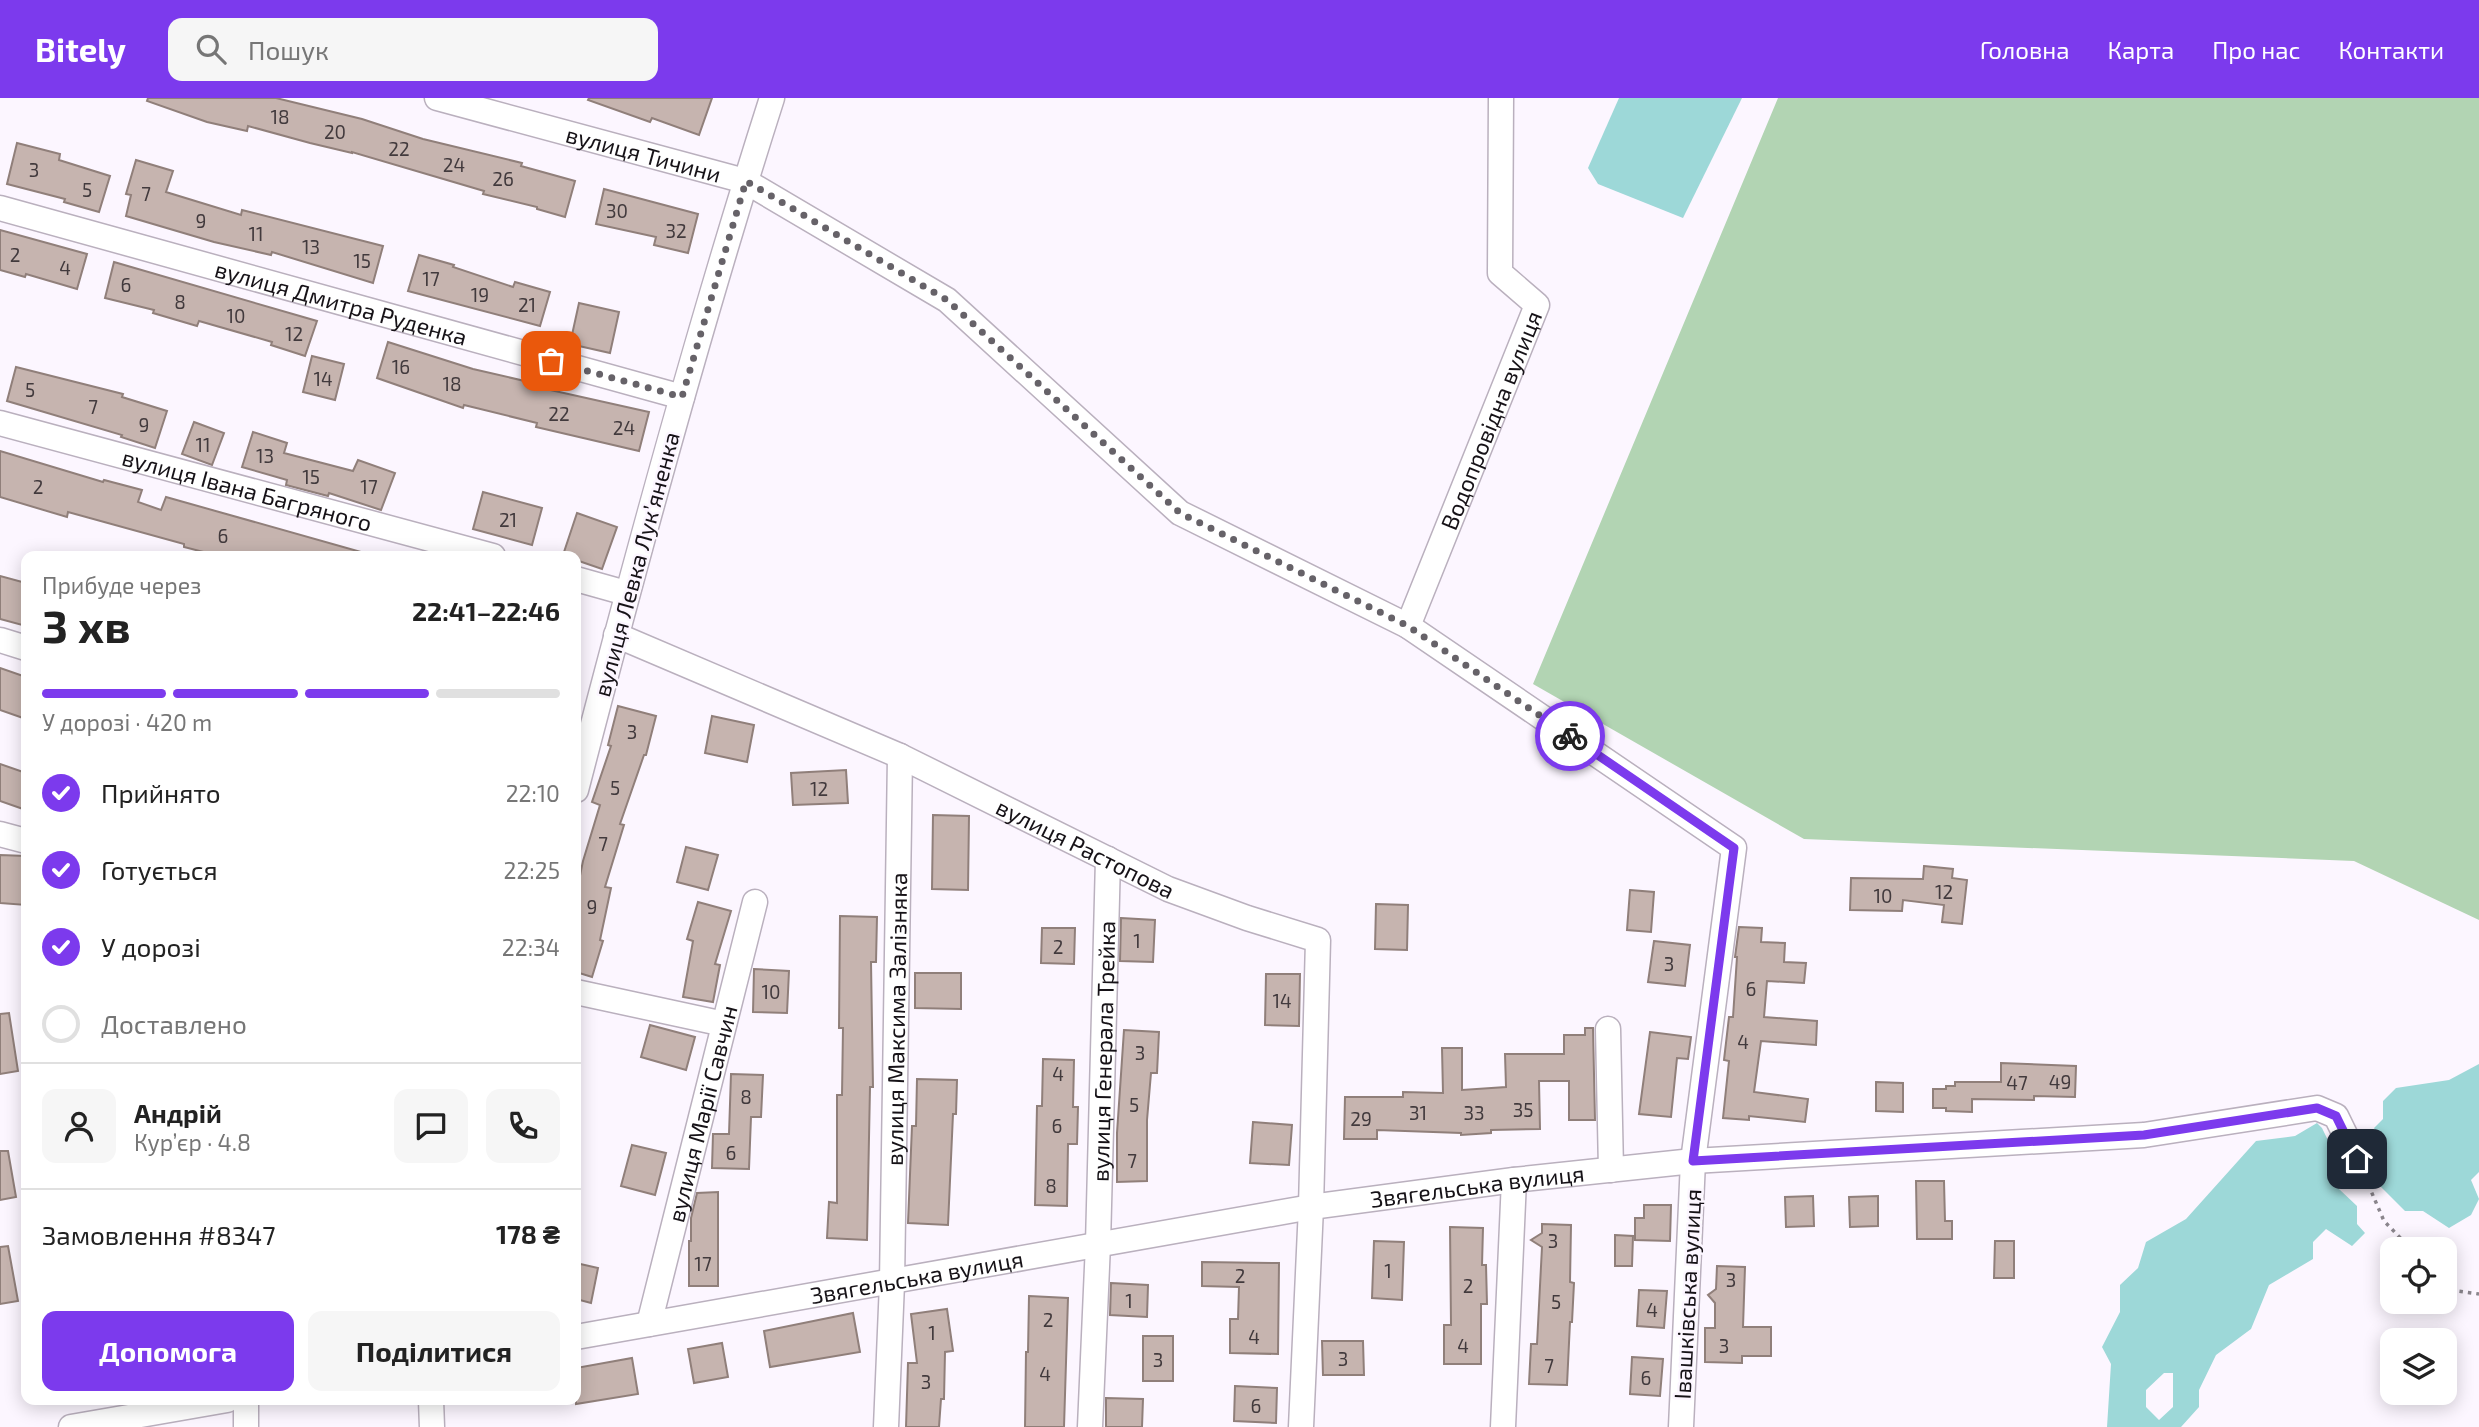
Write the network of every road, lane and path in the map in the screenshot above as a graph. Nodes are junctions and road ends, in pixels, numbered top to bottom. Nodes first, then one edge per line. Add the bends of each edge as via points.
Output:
1 (437, 98) edge
2 (772, 98) edge
3 (1502, 98) edge
4 (746, 181) junction
5 (0, 208) edge
6 (682, 397) junction
7 (0, 423) edge
8 (474, 551) edge
9 (581, 580) edge
10 (626, 593) junction
11 (1408, 626) junction
12 (616, 635) junction
13 (0, 640) edge
14 (21, 646) edge
15 (900, 756) junction
16 (581, 771) edge
17 (0, 834) edge
18 (21, 840) edge
19 (1734, 848) joint
20 (1108, 859) junction
21 (755, 902) dead end
22 (581, 993) edge
23 (724, 1024) junction
24 (1608, 1029) dead end
25 (2357, 1159) joint
26 (1693, 1161) junction
27 (1611, 1170) junction
28 (1514, 1180) junction
29 (1311, 1207) junction
30 (2400, 1237) edge
31 (1098, 1244) junction
32 (892, 1283) junction
33 (2457, 1291) edge
34 (2479, 1294) edge
35 (649, 1324) junction
36 (581, 1336) edge
37 (179, 1405) edge
38 (246, 1405) edge
39 (431, 1405) edge
40 (84, 1426) edge
41 (246, 1427) edge
42 (432, 1427) edge
43 (887, 1427) edge
44 (1090, 1427) edge
45 (1301, 1427) edge
46 (1503, 1427) edge
47 (1681, 1427) edge

1 - 4 street, вулиця Тичини
2 - 4 street, вулиця Левка Лукʼяненка
3 - 11 street, Водопровідна вулиця via 1500,273 1537,306
4 - 6 street, вулиця Левка Лукʼяненка
4 - 11 street, вулиця Тичини via 947,300 1180,513
5 - 6 street, вулиця Дмитра Руденка
6 - 10 street, вулиця Левка Лукʼяненка
7 - 8 street, вулиця Івана Багряного
9 - 10 street
10 - 12 street, вулиця Левка Лукʼяненка
11 - 19 street, вулиця Тичини
12 - 15 street, вулиця Растопова
12 - 16 street, вулиця Левка Лукʼяненка
13 - 14 street
15 - 20 street, вулиця Растопова
15 - 32 street, вулиця Максима Залізняка
17 - 18 street
19 - 26 street, Івашківська вулиця
20 - 29 street, вулиця Растопова via 1168,889 1318,940
20 - 31 street, вулиця Генерала Трейка
21 - 23 street, вулиця Марії Савчин
22 - 23 street
23 - 35 street, вулиця Марії Савчин
24 - 27 street
25 - 26 street, Звягельська вулиця via 2336,1116 2317,1108 2144,1135
25 - 30 path via 2385,1221
26 - 27 street, Звягельська вулиця
26 - 47 street, Івашківська вулиця
27 - 28 street, Звягельська вулиця
28 - 29 street, Звягельська вулиця
28 - 46 street
29 - 31 street, Звягельська вулиця
29 - 45 street
31 - 32 street, Звягельська вулиця
31 - 44 street, вулиця Генерала Трейка
32 - 35 street, Звягельська вулиця
32 - 43 street, вулиця Максима Залізняка
33 - 34 path
35 - 36 street, Звягельська вулиця
37 - 40 street
38 - 41 street
39 - 42 street

